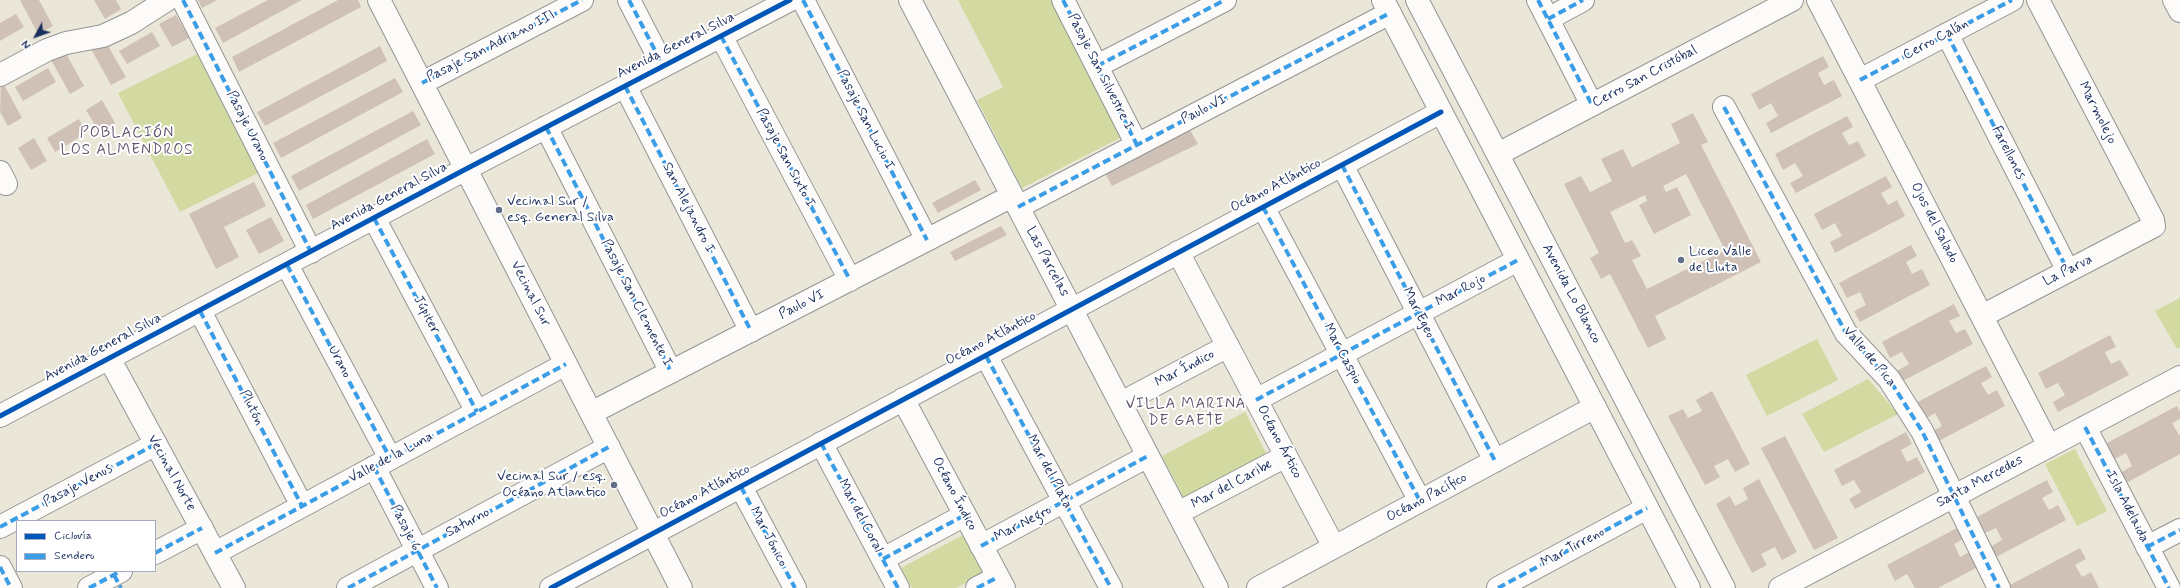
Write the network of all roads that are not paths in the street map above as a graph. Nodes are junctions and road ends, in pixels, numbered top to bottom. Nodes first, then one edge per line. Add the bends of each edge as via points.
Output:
1 (167, 0) edge
2 (183, 0) edge
3 (379, 0) edge
4 (582, 0) edge
5 (629, 0) edge
6 (790, 0) edge
7 (803, 0) edge
8 (910, 0) edge
9 (1063, 0) edge
10 (1225, 0) edge
11 (1417, 0) edge
12 (1583, 0) edge
13 (1792, 0) edge
14 (1818, 0) edge
15 (2012, 0) edge
16 (2038, 0) edge
17 (2174, 0) edge
18 (1387, 7) edge
19 (1543, 9) edge
20 (2180, 11) edge
21 (1947, 34) junction
22 (721, 36) junction
23 (663, 66) junction
24 (1097, 66) junction
25 (0, 75) edge
26 (1860, 80) junction
27 (422, 83) junction
28 (625, 86) junction
29 (1592, 105) junction
30 (1724, 107) dead end
31 (1441, 112) junction
32 (546, 127) junction
33 (1137, 145) junction
34 (1498, 154) junction
35 (1342, 165) junction
36 (466, 168) junction
37 (1015, 201) junction
38 (1263, 207) junction
39 (374, 218) junction
40 (2154, 226) joint
41 (927, 240) junction
42 (311, 252) junction
43 (1178, 252) junction
44 (1518, 260) junction
45 (287, 265) junction
46 (2068, 271) junction
47 (850, 280) junction
48 (1072, 309) junction
49 (200, 311) junction
50 (1418, 314) junction
51 (1982, 316) junction
52 (751, 331) junction
53 (1228, 346) junction
54 (1601, 352) junction
55 (1342, 354) junction
56 (986, 356) junction
57 (109, 358) junction
58 (566, 364) junction
59 (1574, 366) junction
60 (671, 372) junction
61 (2180, 377) edge
62 (903, 400) junction
63 (1256, 400) junction
64 (1120, 403) junction
65 (1595, 407) junction
66 (477, 412) junction
67 (591, 413) junction
68 (0, 416) edge
69 (2085, 427) junction
70 (821, 443) junction
71 (156, 444) junction
72 (2049, 446) junction
73 (609, 447) junction
74 (1148, 456) junction
75 (1286, 456) junction
76 (1495, 461) junction
77 (382, 463) junction
78 (741, 487) junction
79 (1954, 496) junction
80 (1065, 501) junction
81 (1420, 501) junction
82 (302, 506) junction
83 (1647, 508) junction
84 (1178, 513) junction
85 (965, 515) junction
86 (0, 528) edge
87 (202, 528) junction
88 (2180, 530) edge
89 (653, 533) junction
90 (981, 546) junction
91 (1334, 547) junction
92 (2147, 547) junction
93 (417, 550) junction
94 (156, 552) edge
95 (215, 553) junction
96 (882, 559) junction
97 (0, 567) edge
98 (119, 578) edge
99 (1001, 582) edge
100 (557, 587) edge
101 (11, 588) edge
102 (89, 588) edge
103 (234, 588) edge
104 (348, 588) edge
105 (437, 588) edge
106 (682, 588) edge
107 (795, 588) edge
108 (898, 588) edge
109 (976, 588) edge
110 (1111, 588) edge
111 (1217, 588) edge
112 (1258, 588) edge
113 (1498, 588) edge
114 (1689, 588) edge
115 (1724, 588) edge
116 (1780, 588) edge
117 (1999, 588) edge
118 (2169, 588) edge

1 - 25 street via 131,23 103,36 66,43 47,50
2 - 42 street, Pasaje Urano
3 - 27 street, Vecinal Sur
4 - 27 street, Pasaje San Adriano III
5 - 23 street
6 - 22 street, Avenida General Silva
7 - 41 street, Pasaje San Lucio I
8 - 37 street, Las Parcelas
9 - 24 street, Pasaje San Silvestre I
10 - 24 street
11 - 34 street, Avenida Lo Blanco
12 - 19 street
13 - 29 street, Cerro San Cristóbal
14 - 26 street, Ojos del Salado
15 - 21 street, Cerro Calán
16 - 40 street, Marmolejo
17 - 20 street
18 - 31 street
18 - 33 street, Paulo VI
19 - 29 street
21 - 26 street, Cerro Calán
21 - 46 street, Farellones
22 - 23 street, Avenida General Silva
22 - 47 street, Pasaje San Sixto I
23 - 28 street, Avenida General Silva
24 - 33 street, Pasaje San Silvestre I
26 - 51 street, Ojos del Salado
27 - 36 street, Vecinal Sur
28 - 32 street, Avenida General Silva
28 - 52 street, San Alejandro I
29 - 34 street, Cerro San Cristóbal
30 - 79 street, Valle de Pica via 1846,334 1896,389 1922,431
31 - 35 street, Océano Atlántico
31 - 44 street
32 - 36 street, Avenida General Silva
32 - 60 street, Pasaje San Clemente I
33 - 37 street, Paulo VI
34 - 54 street, Avenida Lo Blanco
35 - 38 street, Océano Atlántico
35 - 50 street, Mar Egeo
36 - 39 street, Avenida General Silva
36 - 58 street, Vecinal Sur
37 - 41 street, Paulo VI
37 - 48 street, Las Parcelas
38 - 43 street, Océano Atlántico
38 - 55 street, Mar Caspio
39 - 42 street, Avenida General Silva
39 - 66 street, Júpiter
40 - 46 street, La Parva
41 - 47 street, Paulo VI
42 - 45 street, Avenida General Silva
43 - 48 street, Océano Atlántico
43 - 53 street, Océano Ártico
44 - 50 street, Mar Rojo
44 - 59 street
45 - 49 street, Avenida General Silva
45 - 77 street, Urano
46 - 51 street, La Parva
47 - 52 street, Paulo VI
48 - 56 street, Océano Atlántico
48 - 64 street, Las Parcelas
49 - 57 street, Avenida General Silva
49 - 82 street, Plutón
50 - 55 street, Mar Rojo
50 - 76 street, Mar Egeo
51 - 72 street, Ojos del Salado
52 - 60 street, Paulo VI
53 - 63 street, Océano Ártico
53 - 64 street, Mar Índico
54 - 59 street
54 - 115 street, Avenida Lo Blanco
55 - 63 street, Mar Rojo
55 - 81 street, Mar Caspio
56 - 62 street, Océano Atlántico
56 - 80 street, Mar del Plata
57 - 68 street, Avenida General Silva
57 - 71 street, Vecinal Norte
58 - 66 street, Valle de la Luna
58 - 67 street, Vecinal Sur
59 - 65 street
60 - 67 street, Paulo VI
61 - 69 street, Santa Mercedes
62 - 70 street, Océano Atlántico
62 - 85 street, Océano Índico
63 - 75 street, Océano Ártico
64 - 74 street, Las Parcelas
65 - 76 street, Océano Pacífico
65 - 83 street
66 - 77 street, Valle de la Luna
67 - 73 street, Vecinal Sur
69 - 72 street, Santa Mercedes
69 - 92 street, Isla Adelaida
70 - 78 street, Océano Atlántico
70 - 96 street, Mar del Coral
71 - 86 street, Pasaje Venus
71 - 87 street, Vecinal Norte
72 - 79 street, Santa Mercedes
73 - 89 street, Vecinal Sur
73 - 93 street, Saturno
74 - 80 street, Mar Negro
74 - 84 street, Las Parcelas
75 - 84 street, Mar del Caribe
75 - 91 street, Océano Ártico
76 - 81 street, Océano Pacífico
77 - 82 street, Valle de la Luna
77 - 93 street, Pasaje 6
78 - 89 street, Océano Atlántico
78 - 107 street, Mar Jónico
79 - 116 street, Santa Mercedes
79 - 117 street, Valle de Pica
80 - 90 street, Mar Negro
80 - 110 street, Mar del Plata
81 - 91 street, Océano Pacífico
82 - 95 street, Valle de la Luna
83 - 113 street, Mar Tirreno
83 - 114 street
84 - 111 street, Las Parcelas
85 - 90 street, Océano Índico
85 - 96 street
87 - 94 street
87 - 95 street, Vecinal Norte
88 - 92 street
89 - 100 street, Océano Atlántico
89 - 106 street, Vecinal Sur
90 - 99 street, Océano Índico
91 - 112 street, Océano Pacífico
92 - 118 street, Isla Adelaida
93 - 104 street, Saturno
93 - 105 street, Pasaje 6
95 - 103 street, Vecinal Norte
96 - 108 street, Mar del Coral
97 - 101 street
98 - 102 street
99 - 109 street

